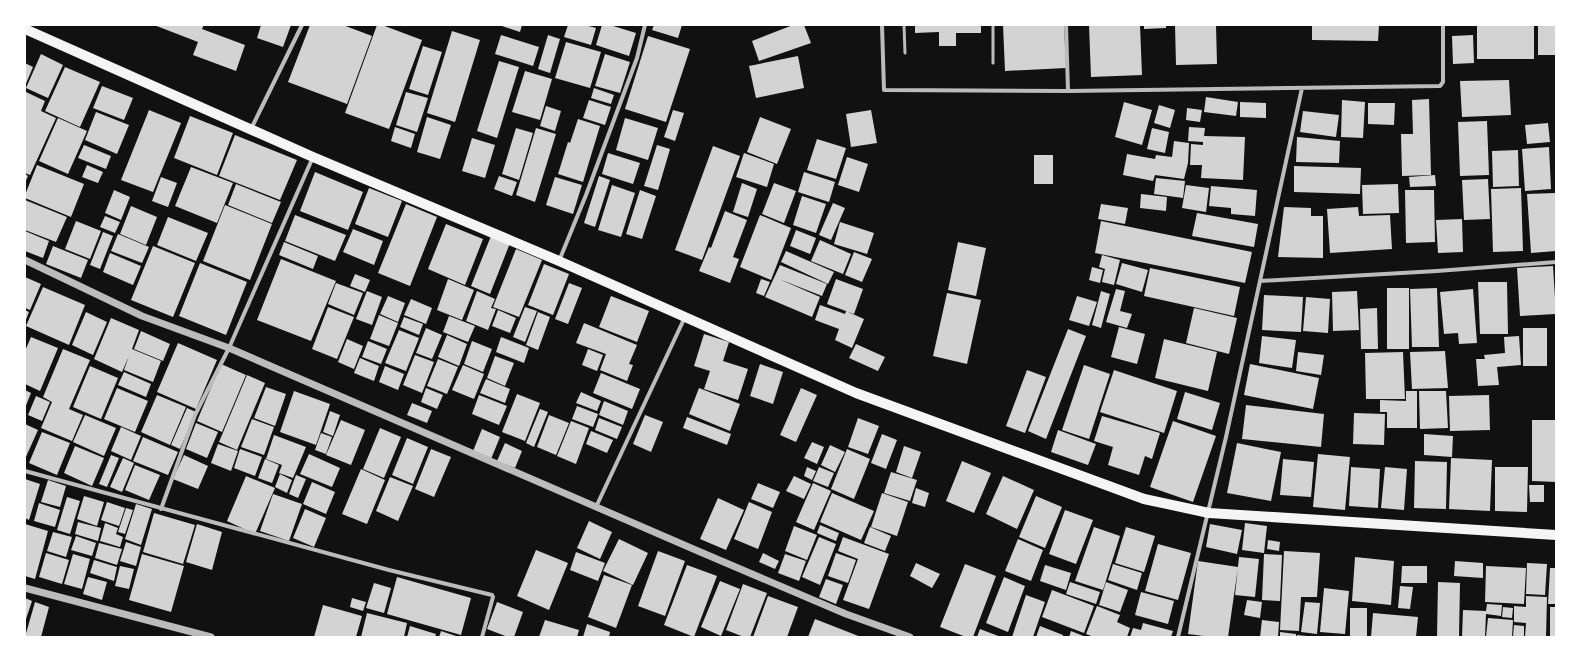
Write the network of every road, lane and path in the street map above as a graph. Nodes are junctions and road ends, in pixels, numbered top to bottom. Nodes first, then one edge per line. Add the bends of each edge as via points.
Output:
1 (302, 25) edge
2 (645, 25) edge
3 (882, 25) edge
4 (904, 25) edge
5 (993, 25) edge
6 (1066, 25) edge
7 (1443, 25) edge
8 (25, 29) edge
9 (905, 53) dead end
10 (993, 63) dead end
11 (1302, 88) junction
12 (1068, 91) junction
13 (251, 129) junction
14 (313, 157) junction
15 (25, 260) edge
16 (558, 261) junction
17 (1556, 262) edge
18 (1260, 280) junction
19 (685, 317) junction
20 (228, 348) junction
21 (25, 471) edge
22 (596, 507) junction
23 (162, 509) junction
24 (1209, 513) junction
25 (1556, 535) edge
26 (25, 588) edge
27 (212, 637) edge
28 (482, 637) edge
29 (910, 637) edge
30 (1178, 637) edge

1 - 13 street
2 - 16 street via 634,65
3 - 12 street via 884,90
4 - 9 lane
5 - 10 lane
6 - 12 street
7 - 11 street via 1443,82 1440,86
8 - 13 main road
11 - 12 street
11 - 18 street
13 - 14 main road
14 - 16 main road
14 - 20 street
15 - 20 street via 142,316
16 - 19 main road
17 - 18 street
18 - 24 street
19 - 22 street
19 - 24 main road via 856,392 1144,499
20 - 22 street
20 - 23 street via 195,415
21 - 23 street
22 - 29 street via 846,614
23 - 28 street via 492,595
24 - 25 main road
24 - 30 street
26 - 27 street

